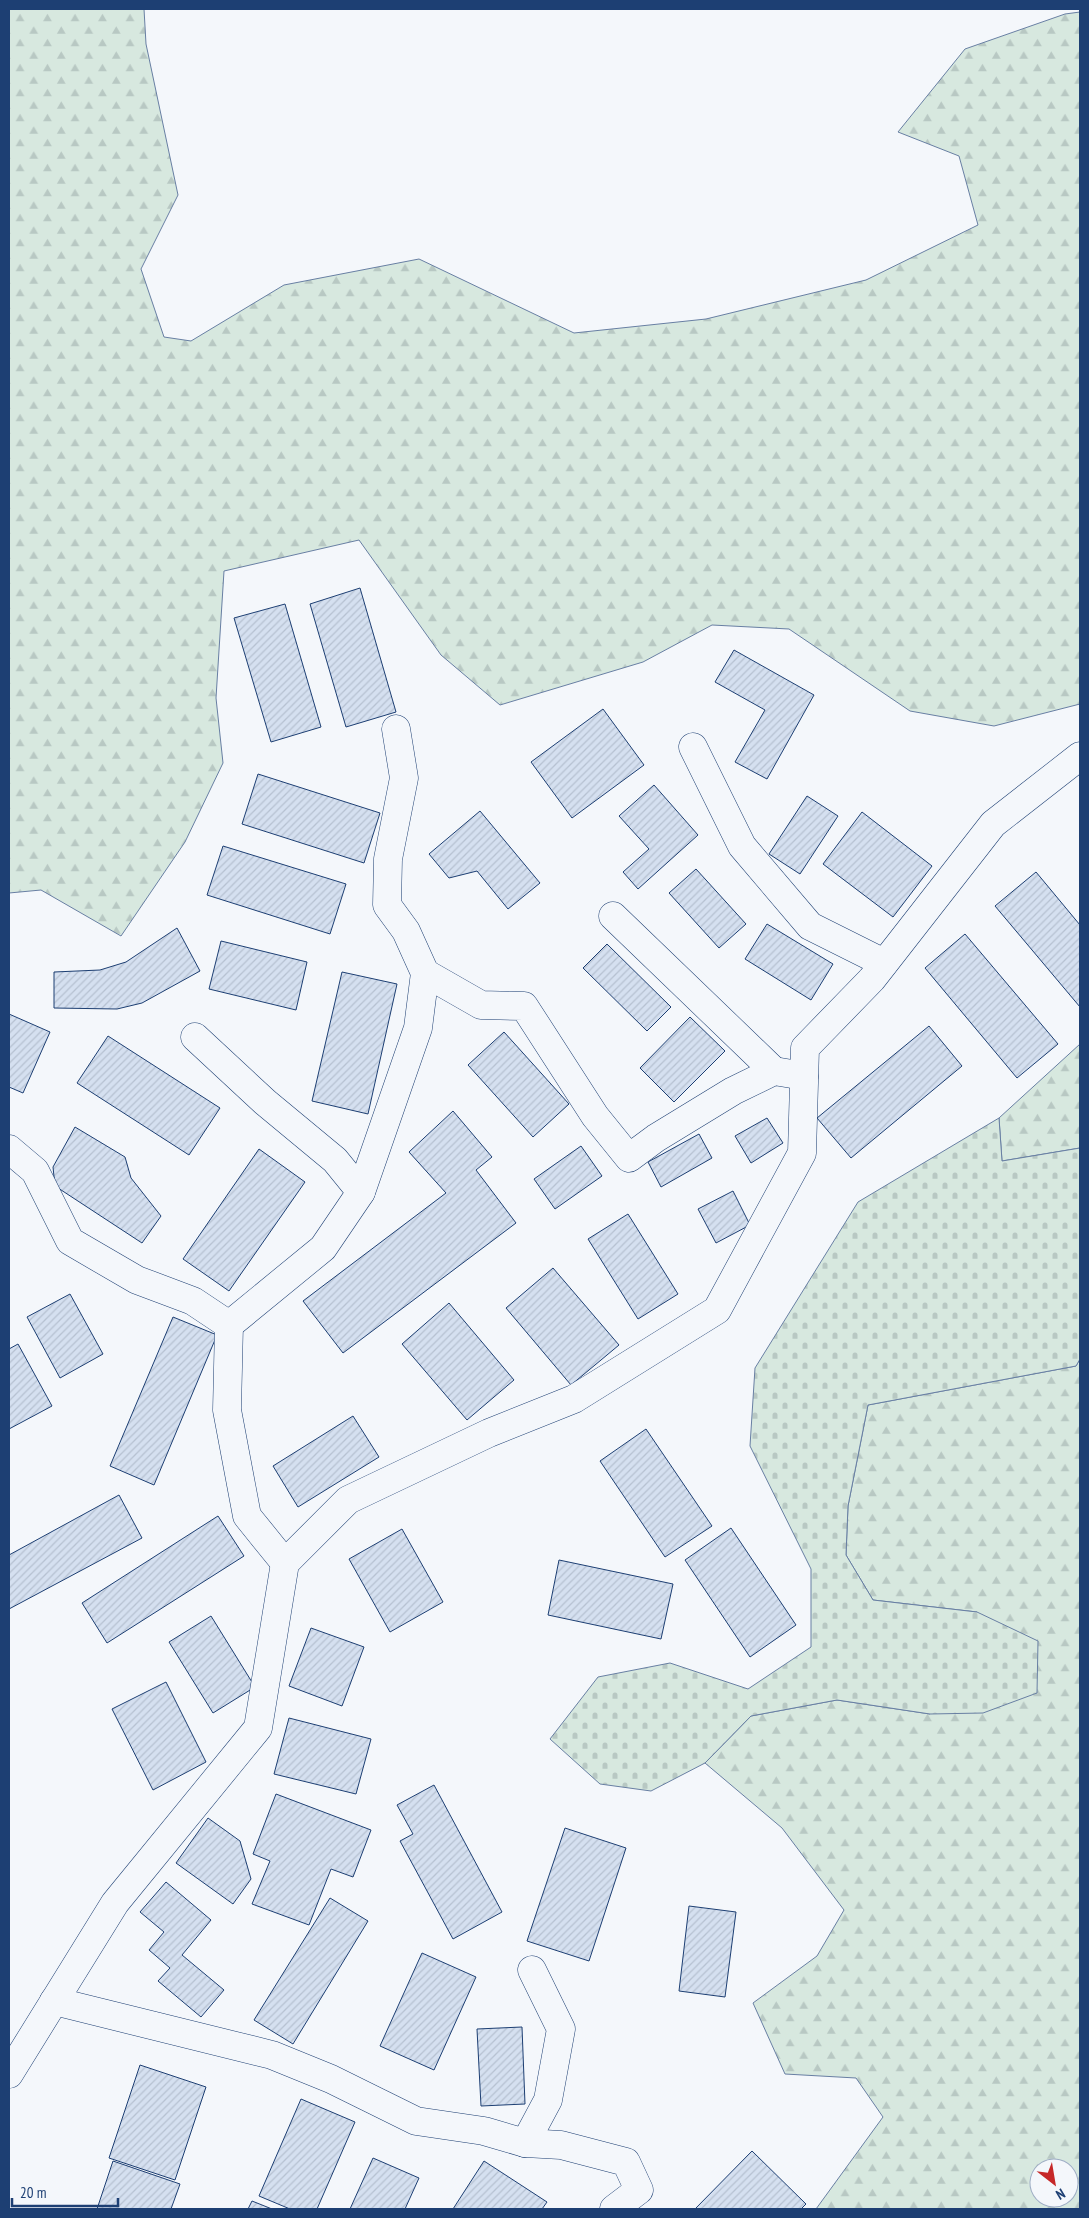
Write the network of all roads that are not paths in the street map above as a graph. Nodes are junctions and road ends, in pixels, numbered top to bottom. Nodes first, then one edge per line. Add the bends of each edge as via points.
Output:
1 (396, 728) dead end
2 (693, 747) dead end
3 (1080, 756) edge
4 (613, 916) dead end
5 (884, 962) junction
6 (425, 973) junction
7 (195, 1037) dead end
8 (774, 1071) junction
9 (804, 1076) junction
10 (9, 1149) edge
11 (361, 1192) junction
12 (229, 1325) junction
13 (285, 1563) junction
14 (532, 1970) dead end
15 (54, 2001) junction
16 (9, 2074) edge
17 (525, 2144) junction
18 (614, 2209) edge

1 - 6 street via 404,778 388,859 388,905 406,931
2 - 5 street via 742,846 810,926
3 - 5 street via 993,824
4 - 8 street
5 - 9 street via 872,979 805,1048
6 - 8 street via 481,1005 524,1006 595,1116 629,1158 733,1090
6 - 11 street via 418,1028
7 - 11 street via 265,1102 335,1160
8 - 9 street
9 - 13 street via 802,1153 717,1310 574,1399 490,1433 348,1500
10 - 12 street via 35,1171 70,1241 137,1280 193,1301
11 - 12 street via 323,1248
12 - 13 street via 227,1410 247,1516
13 - 15 street via 258,1728 115,1903
14 - 17 street via 561,2028 548,2100
15 - 16 street
15 - 17 street via 272,2055 331,2079 416,2121 484,2131
17 - 18 street via 561,2145 626,2162 639,2190

